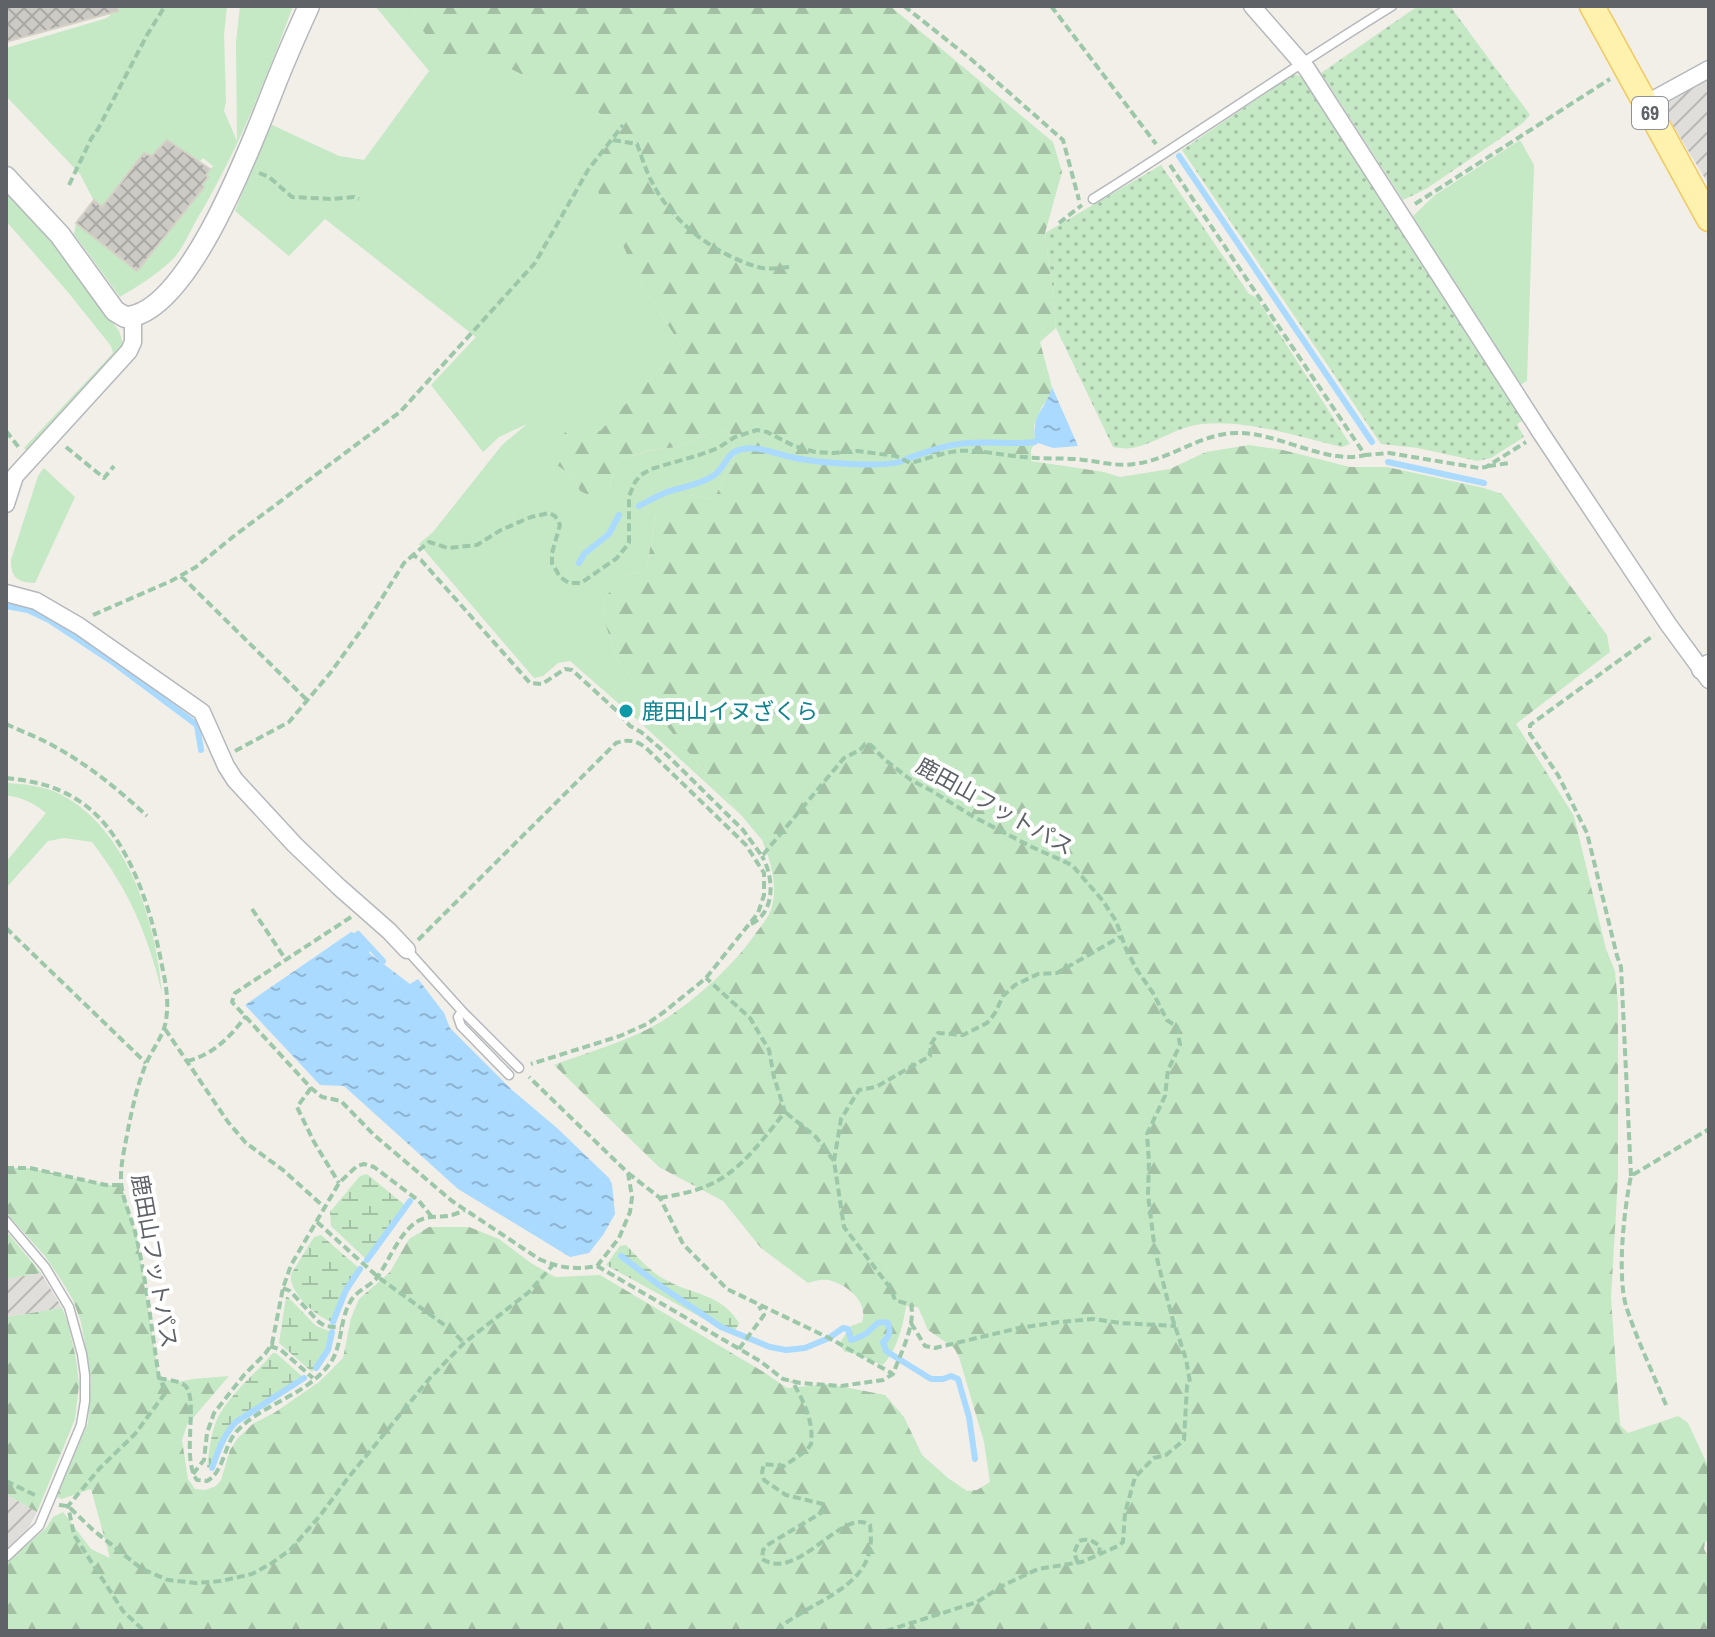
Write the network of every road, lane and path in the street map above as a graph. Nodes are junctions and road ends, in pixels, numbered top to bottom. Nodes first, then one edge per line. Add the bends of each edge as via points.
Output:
1 (165, 6) edge
2 (309, 6) edge
3 (904, 6) edge
4 (1051, 6) edge
5 (1252, 6) edge
6 (1392, 6) edge
7 (1592, 6) edge
8 (1301, 62) junction
9 (1709, 69) edge
10 (1626, 70) junction
11 (1645, 104) junction
12 (623, 125) dead end
13 (613, 140) junction
14 (1164, 155) junction
15 (243, 165) junction
16 (6, 177) edge
17 (69, 185) dead end
18 (359, 199) dead end
19 (1093, 199) joint
20 (1081, 206) junction
21 (1399, 215) junction
22 (1709, 219) edge
23 (1059, 223) dead end
24 (789, 267) dead end
25 (133, 317) junction
26 (51, 436) junction
27 (1533, 437) dead end
28 (1365, 455) junction
29 (1510, 463) dead end
30 (114, 466) dead end
31 (1486, 467) junction
32 (6, 504) edge
33 (413, 555) junction
34 (181, 576) junction
35 (6, 593) edge
36 (1668, 624) junction
37 (79, 626) junction
38 (1707, 672) edge
39 (307, 700) junction
40 (6, 724) edge
41 (221, 754) junction
42 (6, 778) edge
43 (147, 816) dead end
44 (762, 856) junction
45 (363, 908) junction
46 (252, 909) dead end
47 (748, 925) junction
48 (6, 928) edge
49 (1121, 936) junction
50 (407, 950) junction
51 (286, 960) junction
52 (706, 978) junction
53 (462, 1011) junction
54 (244, 1015) junction
55 (165, 1029) junction
56 (187, 1061) junction
57 (146, 1063) junction
58 (519, 1068) junction
59 (509, 1075) dead end
60 (311, 1088) junction
61 (785, 1112) junction
62 (1709, 1129) edge
63 (834, 1161) junction
64 (6, 1168) edge
65 (628, 1173) junction
66 (1631, 1176) junction
67 (339, 1183) junction
68 (121, 1185) junction
69 (660, 1198) junction
70 (325, 1208) junction
71 (465, 1210) junction
72 (432, 1217) junction
73 (6, 1221) edge
74 (317, 1222) junction
75 (553, 1265) junction
76 (597, 1266) junction
77 (378, 1277) junction
78 (283, 1288) junction
79 (757, 1304) junction
80 (911, 1323) junction
81 (1176, 1326) junction
82 (342, 1328) junction
83 (464, 1343) junction
84 (270, 1346) junction
85 (739, 1349) junction
86 (893, 1374) junction
87 (159, 1378) junction
88 (314, 1379) junction
89 (792, 1381) junction
90 (1666, 1405) dead end
91 (193, 1475) junction
92 (6, 1481) edge
93 (49, 1503) junction
94 (68, 1506) junction
95 (1098, 1556) junction
96 (6, 1557) edge
97 (1078, 1563) junction
98 (144, 1631) edge
99 (777, 1631) edge
100 (886, 1631) edge

1 - 17 path
2 - 15 street
3 - 20 path via 1063,140
4 - 14 path
5 - 8 street
6 - 8 lane
7 - 10 main road, 69
8 - 14 lane
8 - 21 street
9 - 11 street
10 - 11 main road, 69
10 - 21 path
11 - 22 main road, 69
12 - 13 path
13 - 24 path via 637,144 653,185 690,230 709,244 761,268
13 - 34 path via 588,170 535,263 400,412
14 - 19 lane
14 - 28 path
15 - 18 path via 269,177 292,197
15 - 25 street via 180,278 157,304
16 - 25 street via 60,235 115,311
19 - 20 path
20 - 23 path
21 - 36 street
25 - 26 street via 129,351
26 - 30 path via 104,478
26 - 32 street via 15,476
27 - 31 path
28 - 31 path via 1389,453
28 - 33 path via 1320,453 1238,433 1216,436 1155,461 1119,466 971,451 910,463 857,451 815,452 757,430 641,475 629,496 629,543 581,583 560,577 552,563 560,525 549,513 477,545 448,548 429,542
29 - 31 path
33 - 39 path
33 - 44 path via 530,683 542,684 572,670 661,749 743,830
34 - 37 path
34 - 39 path
35 - 37 street via 36,601
36 - 38 street
36 - 66 path via 1530,725 1530,734 1587,833 1621,967
37 - 41 street via 202,712
39 - 41 path via 289,722 240,750
40 - 43 path via 90,767
41 - 45 street via 235,780 278,827
42 - 55 path, 鹿田山フットパス via 64,791 86,806 119,843 155,928 167,994
44 - 47 path via 769,907
44 - 49 path, 鹿田山フットパス via 844,758 871,745 911,780 1072,865 1103,901
45 - 50 street
45 - 51 path
46 - 51 path
47 - 50 path via 764,895 764,873 746,845 645,747 625,740 616,743
47 - 52 path
48 - 57 path
49 - 63 path via 1057,973 1038,974 1015,985 987,1023 963,1035 938,1033 930,1056 876,1087 859,1090 841,1119
49 - 81 path, 鹿田山フットパス via 1167,1020 1177,1027 1180,1045 1147,1134 1151,1226
50 - 53 lane
51 - 54 path via 235,993 232,1002
52 - 58 path via 633,1030
52 - 61 path via 750,1018 769,1050
53 - 58 lane
53 - 59 lane via 461,1026
54 - 56 path via 216,1048
54 - 60 path
55 - 56 path
55 - 57 path, 鹿田山フットパス
56 - 70 path via 246,1143
57 - 68 path, 鹿田山フットパス via 132,1108
58 - 65 path
60 - 67 path via 297,1107
60 - 71 path via 341,1101
61 - 63 path via 816,1137
61 - 69 path via 730,1174 700,1189
62 - 66 path
63 - 80 path via 844,1227 895,1300 911,1305
64 - 68 path
65 - 69 path
65 - 76 path via 630,1212 619,1238
66 - 90 path via 1622,1265 1626,1304
67 - 70 path
67 - 72 path via 357,1166 374,1167
68 - 87 path, 鹿田山フットパス via 137,1238
69 - 79 path via 683,1244 727,1289
70 - 74 path
71 - 72 path
71 - 75 path
72 - 77 path via 408,1230
73 - 93 lane via 60,1290 82,1354 81,1425
74 - 77 path
74 - 78 path
75 - 76 path
75 - 83 path via 529,1292
76 - 85 path
77 - 82 path via 352,1299
77 - 83 path
78 - 82 path via 319,1322
78 - 84 path
79 - 85 path via 764,1315
79 - 86 path
80 - 81 path via 925,1346 935,1348 1059,1322 1094,1319
80 - 86 path
81 - 95 path, 鹿田山フットパス via 1190,1382 1184,1440 1135,1477 1123,1542
82 - 88 path via 332,1361
83 - 94 path via 290,1550 252,1574 196,1583 168,1580 124,1556
84 - 88 path
84 - 91 path via 214,1413 204,1460
85 - 89 path
86 - 89 path via 841,1386
87 - 91 path via 189,1390
87 - 94 path, 鹿田山フットパス via 166,1392 161,1400
88 - 91 path via 238,1430 212,1478 201,1481
89 - 99 path via 810,1421 811,1444 784,1466 764,1464 764,1480 780,1493 825,1507 769,1544 762,1559 776,1564 803,1555 857,1521 870,1525 871,1541 868,1559 856,1575
92 - 93 path
93 - 96 lane via 39,1526
94 - 98 path via 74,1535 123,1611
95 - 97 path, 鹿田山フットパス
95 - 97 path via 1100,1546 1079,1541 1074,1553
97 - 100 path, 鹿田山フットパス via 1038,1569 977,1602

